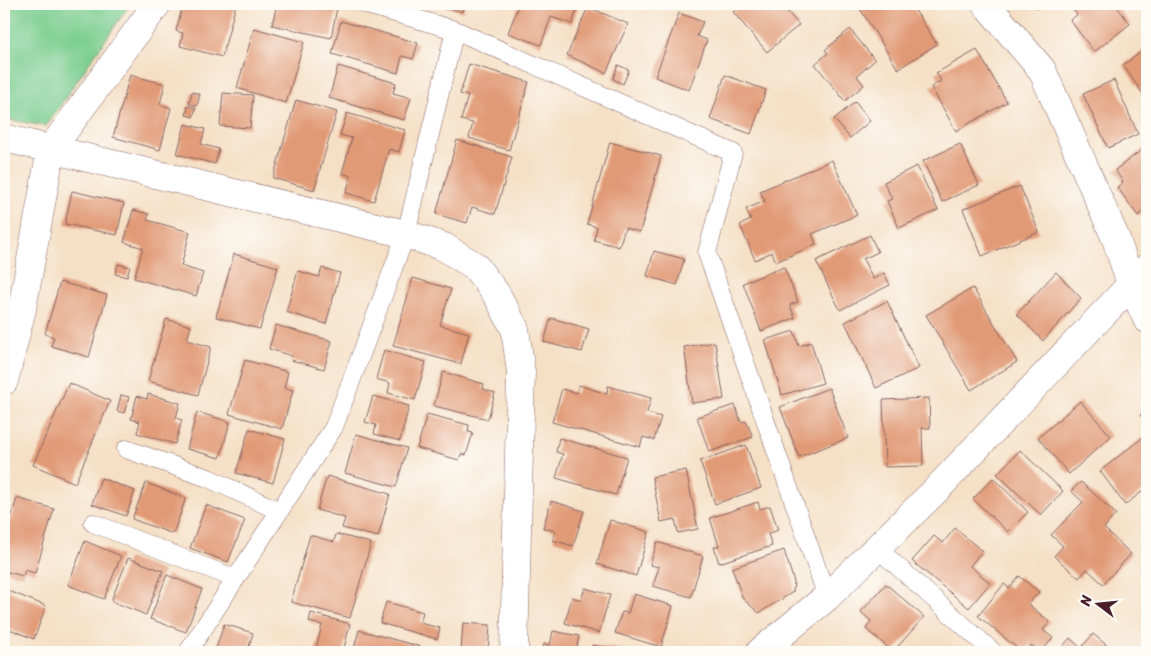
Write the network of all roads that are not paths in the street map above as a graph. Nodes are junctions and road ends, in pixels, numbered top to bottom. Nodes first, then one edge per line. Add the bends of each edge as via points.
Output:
1 (157, 4) edge
2 (364, 4) edge
3 (986, 4) edge
4 (455, 30) junction
5 (4, 138) edge
6 (51, 149) junction
7 (406, 234) junction
8 (1139, 276) edge
9 (1147, 318) edge
10 (4, 381) edge
11 (126, 449) dead end
12 (279, 511) junction
13 (93, 523) dead end
14 (877, 548) junction
15 (236, 579) junction
16 (827, 597) junction
17 (188, 652) edge
18 (514, 652) edge
19 (760, 652) edge
20 (993, 652) edge

1 - 6 street
2 - 4 lane
3 - 8 street via 1042,70 1116,239
4 - 7 lane
4 - 16 lane via 733,153 707,253
5 - 6 street
6 - 7 street
6 - 10 street via 22,309
7 - 12 lane via 334,427
7 - 18 street via 444,247 474,266 497,295 515,329 521,372
8 - 9 street
8 - 14 street
11 - 12 lane via 208,478
12 - 15 lane
13 - 15 lane
14 - 16 street
14 - 20 lane
15 - 17 lane
16 - 19 street

